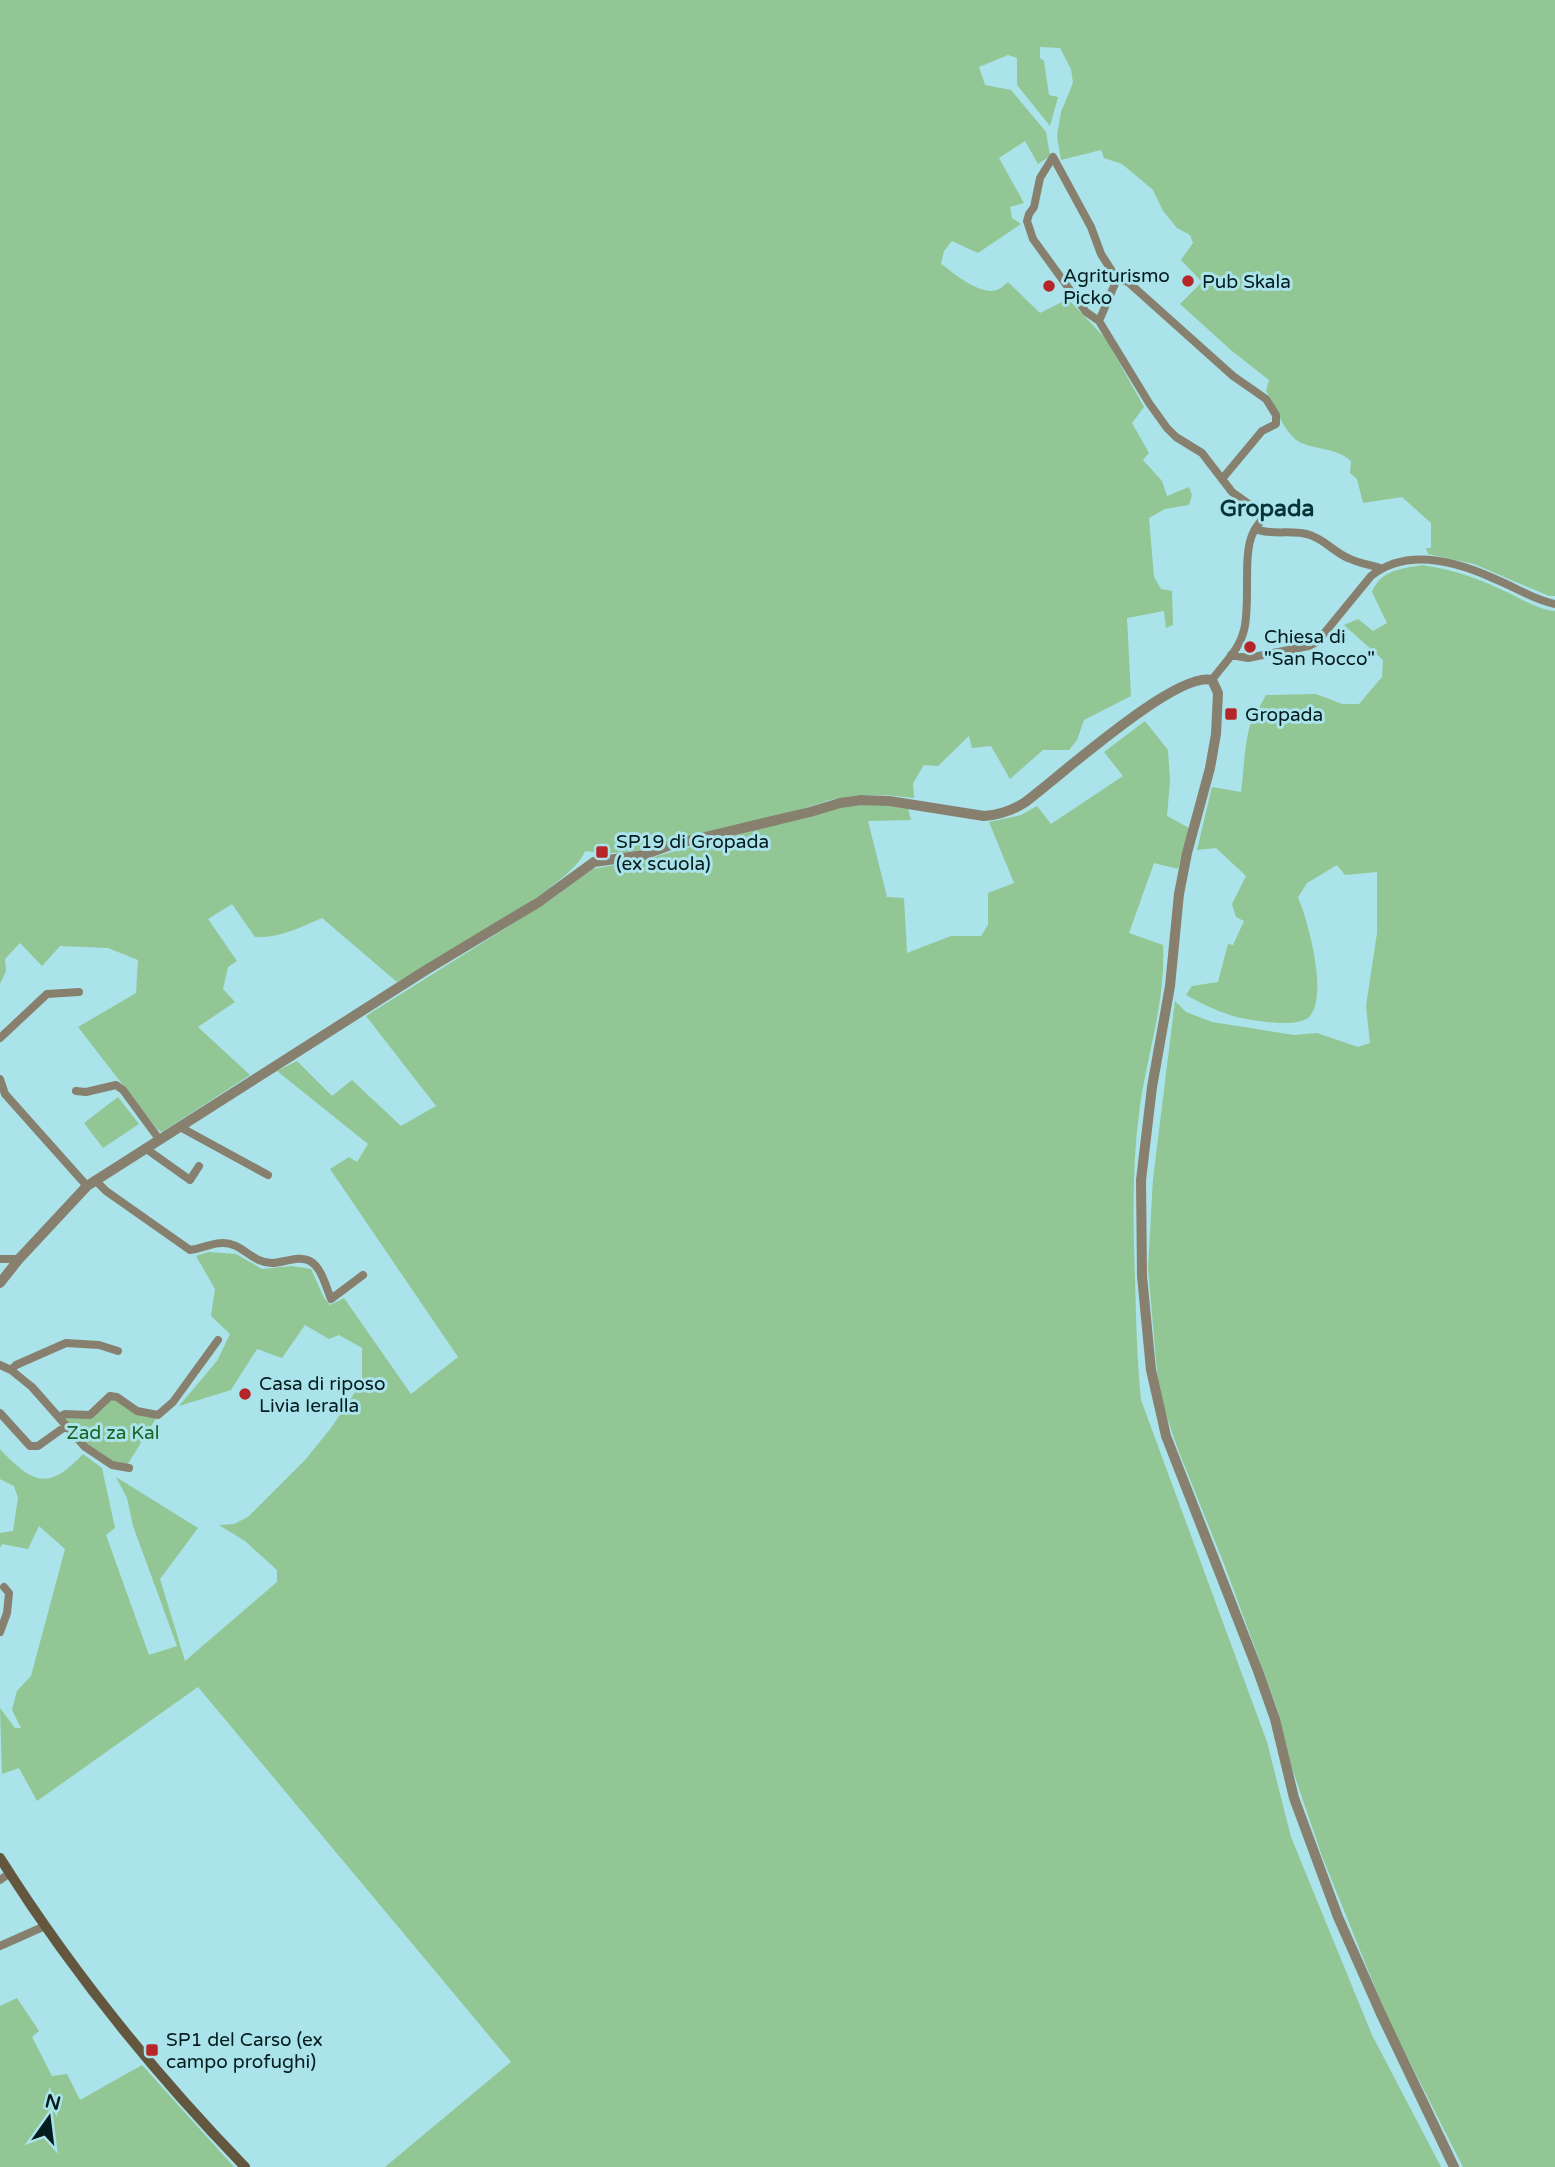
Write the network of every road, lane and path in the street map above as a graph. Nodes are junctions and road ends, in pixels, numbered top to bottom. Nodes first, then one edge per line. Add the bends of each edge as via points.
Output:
1 (1117, 279) junction
2 (1099, 321) junction
3 (1222, 479) junction
4 (1255, 529) junction
5 (1380, 568) junction
6 (1555, 604) edge
7 (1231, 655) junction
8 (1212, 680) junction
9 (79, 992) dead end
10 (0, 1038) edge
11 (0, 1079) edge
12 (76, 1091) dead end
13 (180, 1127) junction
14 (159, 1139) junction
15 (145, 1149) junction
16 (199, 1166) dead end
17 (268, 1175) dead end
18 (91, 1183) junction
19 (0, 1259) edge
20 (19, 1259) junction
21 (363, 1275) dead end
22 (0, 1283) edge
23 (218, 1340) dead end
24 (117, 1351) dead end
25 (0, 1365) edge
26 (12, 1370) junction
27 (0, 1413) edge
28 (61, 1417) junction
29 (66, 1426) junction
30 (129, 1468) dead end
31 (4, 1587) dead end
32 (0, 1632) edge
33 (0, 1858) edge
34 (5, 1877) edge
35 (46, 1926) junction
36 (0, 1945) edge
37 (246, 2167) edge
38 (1454, 2167) edge

1 - 2 street
1 - 2 street via 1054,157 1040,178 1027,221 1029,231 1086,312
1 - 3 street via 1128,282 1233,376 1266,399 1276,415 1276,424 1262,431
2 - 3 street via 1167,428 1202,453
3 - 4 street via 1260,512 1262,519
4 - 5 street via 1309,534 1346,558
4 - 7 street via 1248,559 1248,614 1239,646
5 - 6 street via 1415,559 1441,561
5 - 7 street via 1317,642 1248,658
7 - 8 street
8 - 13 street via 1194,681 1171,692 1011,811 984,816 879,800 850,801 643,855 594,862 540,902
8 - 38 street via 1218,692 1216,734 1179,894 1141,1180 1141,1263 1151,1370 1166,1436 1258,1671 1294,1798 1338,1917
9 - 10 street via 47,995
11 - 18 street via 5,1094
12 - 14 street via 116,1085
13 - 14 street
13 - 17 street
14 - 15 street
15 - 16 street via 190,1180
15 - 18 street
18 - 20 street
18 - 21 street via 190,1250 223,1242 268,1264 309,1261 331,1299
19 - 20 street
20 - 22 street
23 - 28 street via 173,1402 158,1415 137,1411 110,1396 90,1415
24 - 26 street via 66,1343
25 - 26 street
26 - 28 street
27 - 29 street via 30,1446 38,1446
28 - 29 street
29 - 30 street via 85,1447 112,1465
31 - 32 street via 9,1601
33 - 34 main road
34 - 35 main road
35 - 36 street
35 - 37 main road via 140,2051

